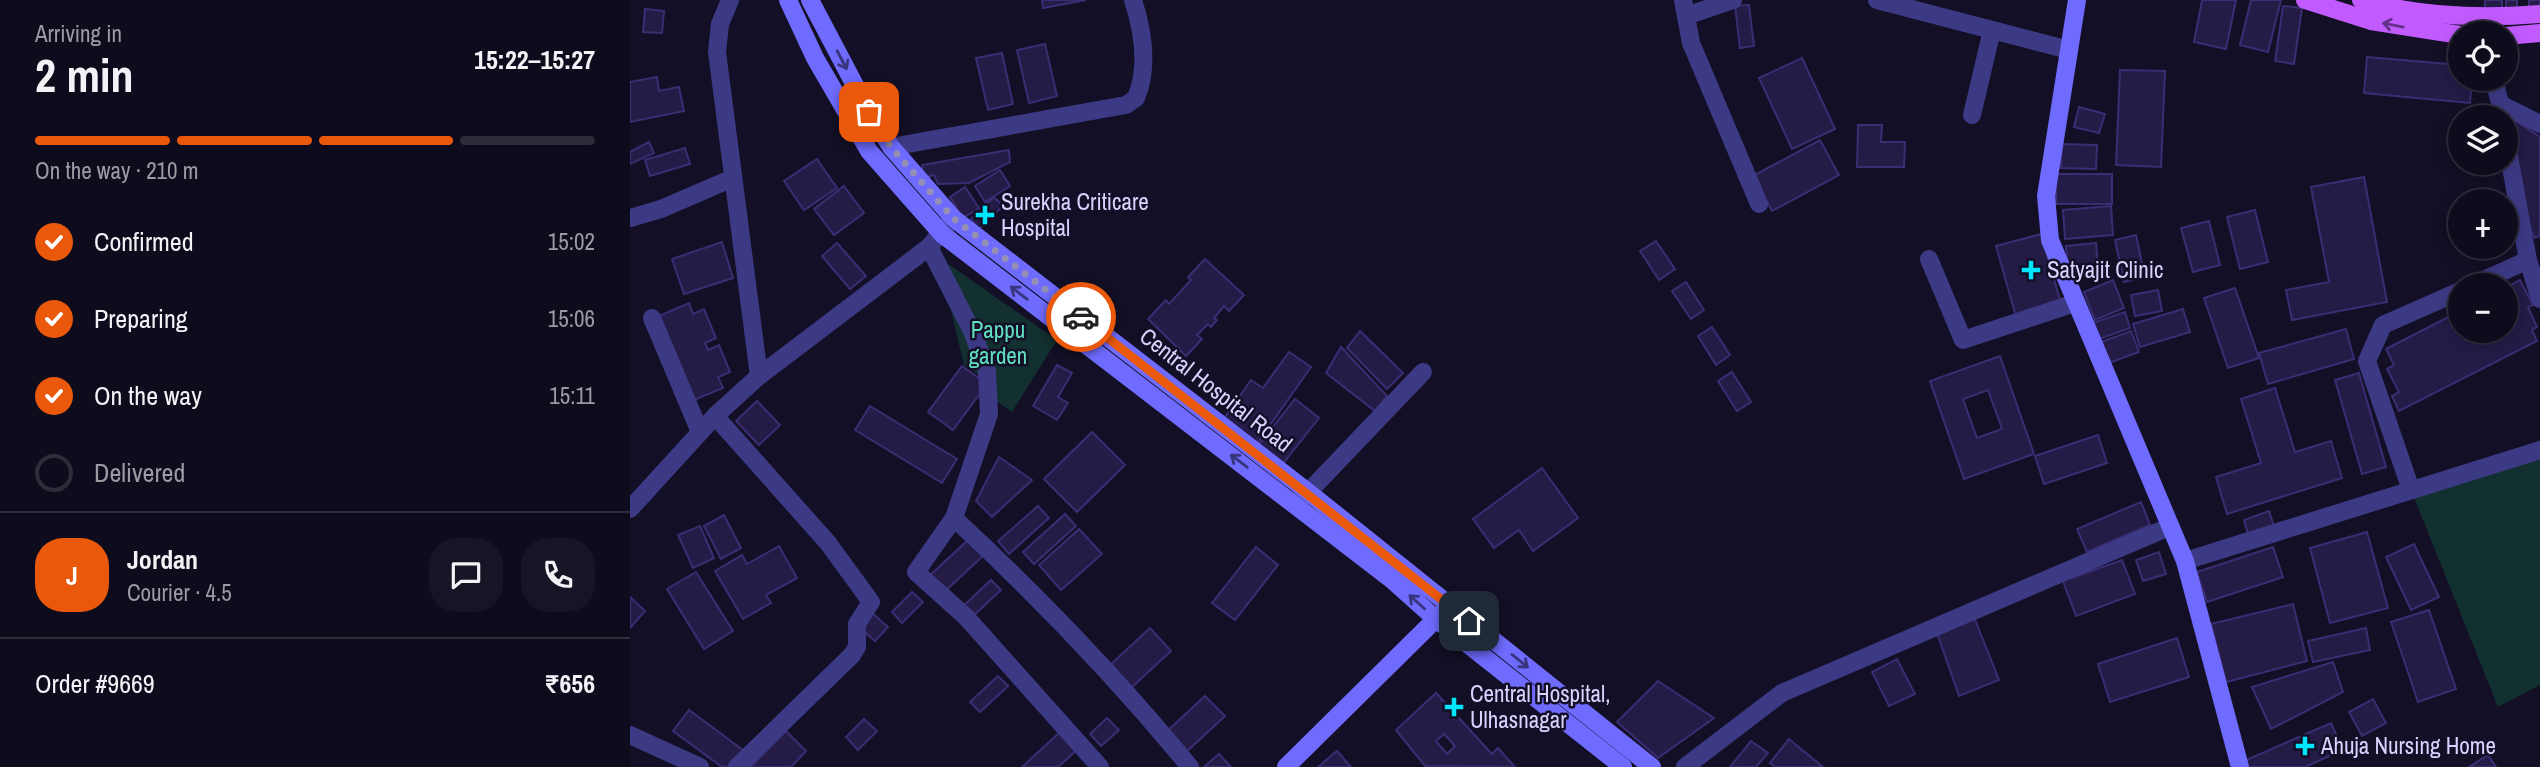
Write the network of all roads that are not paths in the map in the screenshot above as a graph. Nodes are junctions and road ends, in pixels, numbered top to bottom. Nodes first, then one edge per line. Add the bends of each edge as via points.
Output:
1 (730, 0) edge
2 (788, 0) edge
3 (810, 0) edge
4 (1133, 0) edge
5 (1733, 0) edge
6 (1878, 0) edge
7 (2077, 0) edge
8 (2305, 0) edge
9 (2361, 0) edge
10 (1684, 8) edge
11 (2540, 13) edge
12 (2456, 21) edge
13 (2505, 21) edge
14 (1992, 30) junction
15 (2448, 33) edge
16 (2540, 33) edge
17 (2518, 35) edge
18 (2069, 50) junction
19 (1972, 115) dead end
20 (2518, 117) edge
21 (2540, 124) edge
22 (891, 147) junction
23 (2513, 175) edge
24 (733, 178) junction
25 (1759, 204) dead end
26 (630, 218) edge
27 (953, 218) junction
28 (935, 240) junction
29 (1929, 259) dead end
30 (2528, 260) junction
31 (2499, 273) edge
32 (2448, 296) edge
33 (2540, 299) edge
34 (2075, 303) junction
35 (652, 318) dead end
36 (1423, 372) dead end
37 (759, 376) junction
38 (715, 416) junction
39 (700, 432) junction
40 (2540, 450) edge
41 (2411, 490) junction
42 (1302, 498) junction
43 (630, 509) edge
44 (954, 518) junction
45 (2169, 527) junction
46 (2185, 561) junction
47 (1448, 604) junction
48 (1437, 620) junction
49 (630, 735) edge
50 (700, 767) edge
51 (737, 767) edge
52 (1100, 767) edge
53 (1190, 767) edge
54 (1286, 767) edge
55 (1623, 767) edge
56 (1653, 767) edge
57 (1685, 767) edge
58 (2240, 767) edge

1 - 24 street via 720,24 717,52
2 - 28 street, Central Hospital Road via 815,58 869,150
3 -> 22 street, Central Hospital Road
4 - 22 street via 1144,65 1136,98 1126,105
5 - 10 street
6 - 14 street
7 - 18 street
15 -> 8 main road via 2371,21
9 - 12 main road
10 - 25 street via 1691,43
11 - 13 main road
14 - 18 street
14 - 19 street
16 - 17 main road
18 - 34 street via 2046,196 2050,240
20 - 21 street
22 - 27 street, Central Hospital Road
23 - 30 street
24 - 26 street
24 - 37 street
27 - 28 street
27 - 42 street, Central Hospital Road
28 - 37 street
42 -> 28 street, Central Hospital Road
28 - 44 street via 987,371 989,414
29 - 34 street via 1963,340
30 - 31 street
30 - 33 street
32 - 41 street via 2383,325 2367,361
34 - 45 street
35 - 39 street
36 - 42 street
37 - 38 street
38 - 39 street
38 - 51 street via 828,543 872,602 857,624 857,647 852,655
39 - 43 street
40 - 41 street
41 - 46 street
42 - 47 street, Central Hospital Road
48 -> 42 street, Central Hospital Road
44 - 52 street via 916,572 966,617
44 - 53 street via 1118,680
45 - 46 street
45 - 57 street via 1782,693
46 - 58 street
47 - 48 street
47 -> 56 street, Central Hospital Road
48 - 54 street
48 - 55 street, Central Hospital Road
49 - 50 street

